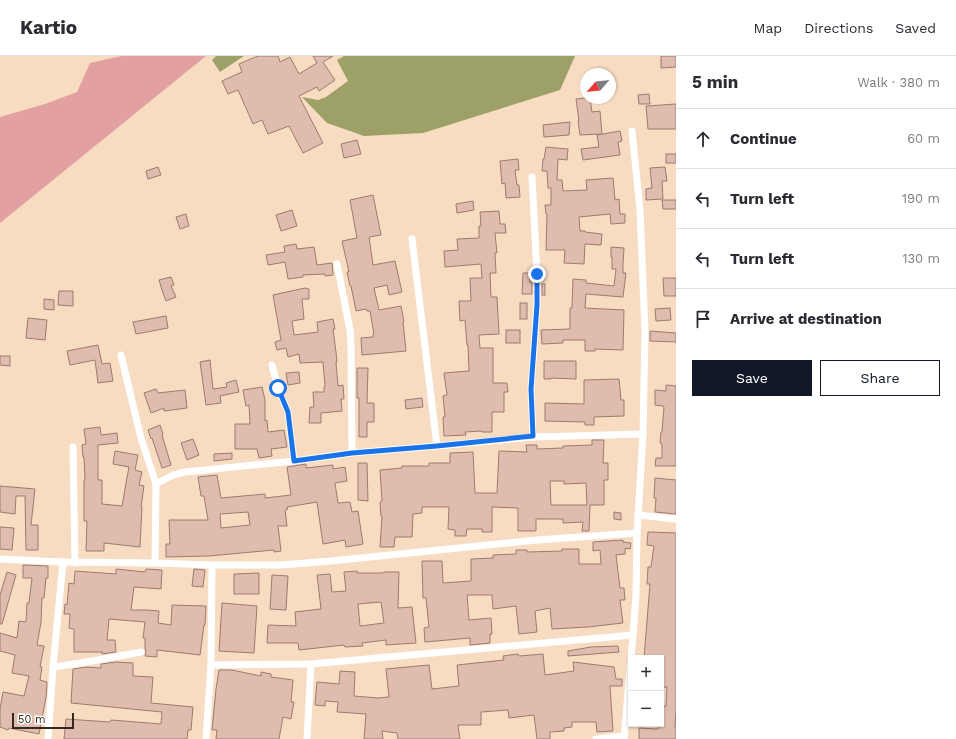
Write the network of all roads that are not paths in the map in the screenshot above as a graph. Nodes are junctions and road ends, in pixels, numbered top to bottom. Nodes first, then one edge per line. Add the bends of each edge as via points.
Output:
1 (632, 131) dead end
2 (532, 177) dead end
3 (412, 239) dead end
4 (337, 264) dead end
5 (121, 355) dead end
6 (272, 365) dead end
7 (643, 434) junction
8 (533, 436) junction
9 (437, 446) junction
10 (73, 447) dead end
11 (352, 453) junction
12 (294, 461) junction
13 (156, 484) junction
14 (638, 515) junction
15 (676, 520) edge
16 (638, 533) junction
17 (0, 558) edge
18 (63, 562) junction
19 (75, 563) junction
20 (155, 564) junction
21 (212, 565) junction
22 (633, 635) junction
23 (141, 652) dead end
24 (312, 664) junction
25 (211, 665) junction
26 (53, 667) junction
27 (624, 738) edge
28 (48, 739) edge
29 (206, 739) edge
30 (307, 739) edge
31 (596, 739) edge

1 - 7 street via 640,210 645,332
2 - 8 street via 537,274 531,389
3 - 9 street
4 - 11 street via 350,330
5 - 13 street via 140,434
6 - 12 street via 288,412
7 - 8 street
7 - 14 street
8 - 9 street
9 - 11 street
10 - 19 street
11 - 12 street
12 - 13 street via 185,472
13 - 20 street
14 - 15 street
14 - 16 street
16 - 21 street via 537,540 281,565
16 - 22 street
17 - 18 street
18 - 19 street
18 - 26 street
19 - 20 street
20 - 21 street
21 - 25 street
22 - 24 street
22 - 27 street
23 - 26 street
24 - 25 street
24 - 30 street
25 - 29 street
26 - 28 street
27 - 31 street

